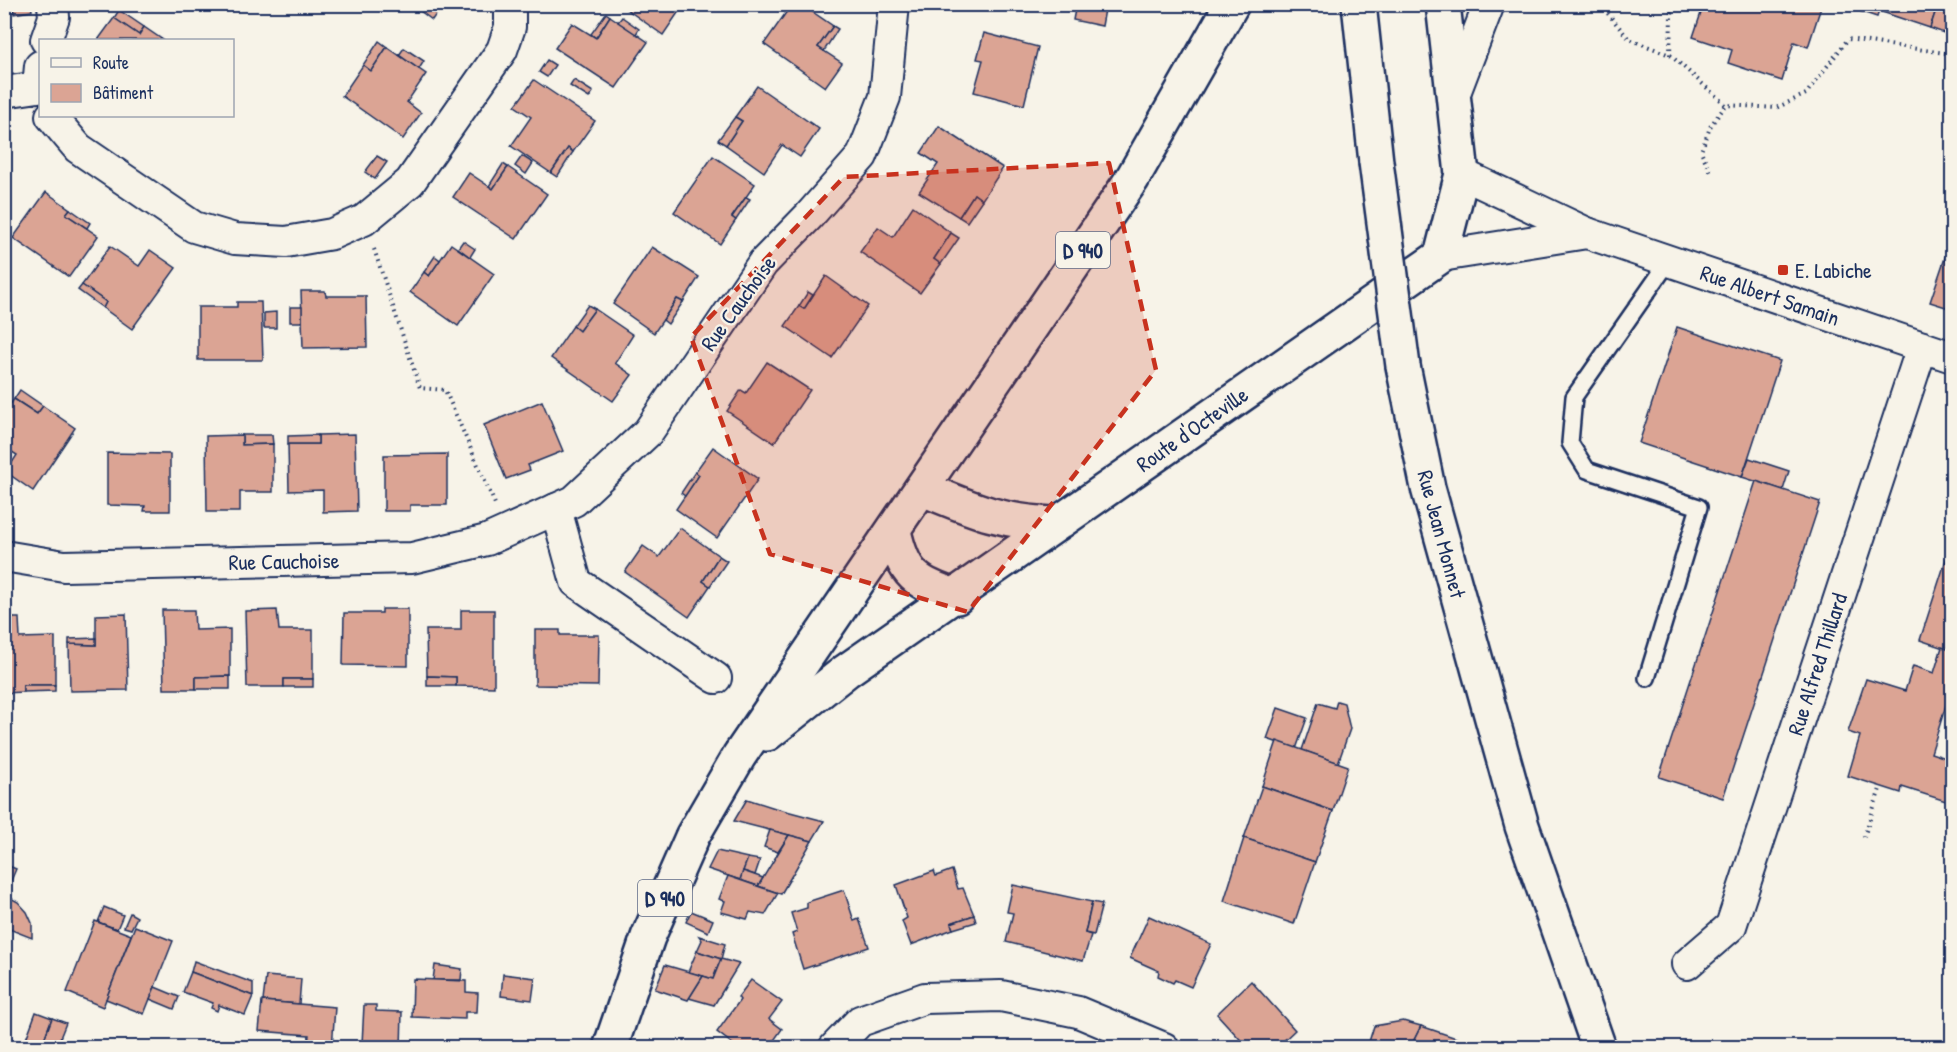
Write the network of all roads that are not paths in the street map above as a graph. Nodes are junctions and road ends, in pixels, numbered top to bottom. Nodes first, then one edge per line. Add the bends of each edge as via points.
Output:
1 (53, 4) edge
2 (510, 4) edge
3 (894, 4) edge
4 (1232, 4) edge
5 (1359, 4) edge
6 (1443, 4) edge
7 (1489, 4) edge
8 (46, 39) edge
9 (39, 82) edge
10 (4, 92) edge
11 (1455, 93) junction
12 (52, 117) edge
13 (1462, 174) junction
14 (1587, 233) junction
15 (1441, 256) junction
16 (1669, 261) junction
17 (1922, 347) junction
18 (1953, 357) edge
19 (922, 489) junction
20 (556, 509) junction
21 (1054, 524) junction
22 (894, 531) junction
23 (4, 556) edge
24 (957, 597) junction
25 (716, 678) dead end
26 (1647, 678) dead end
27 (739, 756) junction
28 (1687, 964) dead end
29 (610, 1047) edge
30 (834, 1047) edge
31 (1164, 1047) edge
32 (1599, 1047) edge

1 - 8 street via 54,17
2 - 12 street via 510,27 502,50 410,182 364,220 332,234 286,242 235,239 194,227 78,148
3 - 20 street, Rue Cauchoise via 885,97 862,156 763,263 648,432 574,501
4 - 19 main road, Route d'Octeville / D 940 via 1132,179
5 - 32 main road, Rue Jean Monnet, bridge via 1403,366 1428,488 1522,826
6 - 11 main road
7 - 11 street
9 - 10 street
11 - 13 main road
13 - 14 street, Rue Albert Samain
13 - 15 main road
14 - 15 street
14 - 16 street, Rue Albert Samain
15 - 21 main road, Route d'Octeville / D 940
16 - 17 street, Rue Albert Samain
16 - 26 lane via 1574,397 1570,419 1570,443 1587,470 1699,507
17 - 18 street, Rue Albert Samain
17 - 28 street, Rue Alfred Thillard via 1731,926
19 - 21 main road via 990,517
19 - 22 main road, Route d'Octeville / D 940
20 - 23 street, Rue Cauchoise via 487,540 412,558 64,566
20 - 25 street via 576,582
21 - 24 main road, Route d'Octeville / D 940
22 - 24 main road via 900,559 912,574 932,588
22 - 27 main road, Route d'Octeville / D 940
24 - 27 main road, Route d'Octeville / D 940 via 846,672
27 - 29 main road, Route d'Octeville / D 940 via 693,835 648,937
30 - 31 street via 860,1022 925,998 1001,996 1078,1012

